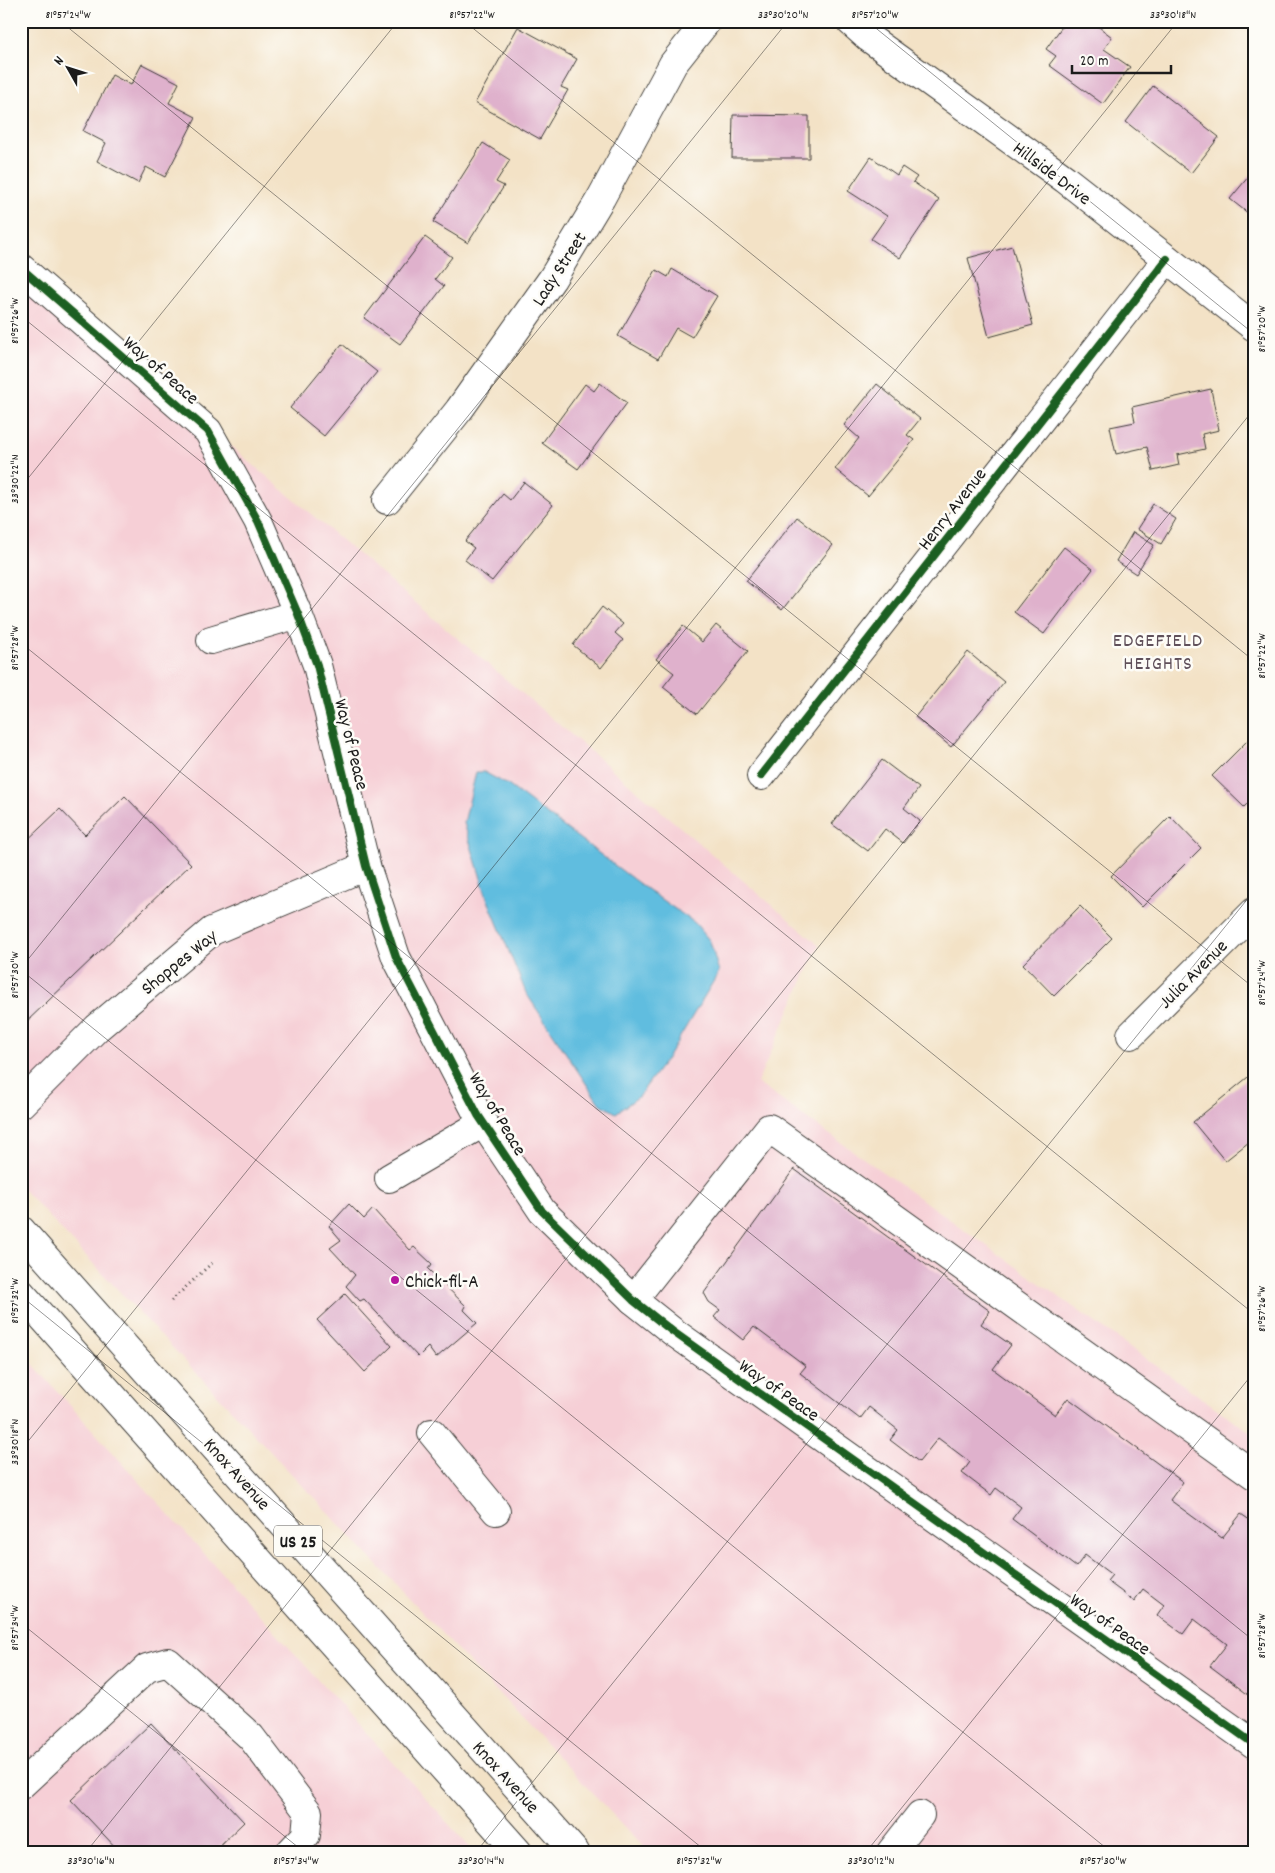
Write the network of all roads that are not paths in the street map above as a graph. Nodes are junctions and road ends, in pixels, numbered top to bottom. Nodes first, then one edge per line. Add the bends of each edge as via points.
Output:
1 (707, 21) edge
2 (850, 21) edge
3 (1168, 259) junction
4 (21, 268) edge
5 (1254, 327) edge
6 (386, 500) dead end
7 (298, 614) junction
8 (211, 640) dead end
9 (761, 776) dead end
10 (366, 866) junction
11 (1254, 912) edge
12 (1130, 1035) dead end
13 (21, 1104) edge
14 (483, 1123) junction
15 (389, 1178) dead end
16 (21, 1230) edge
17 (21, 1293) edge
18 (633, 1300) junction
19 (432, 1434) dead end
20 (1254, 1475) edge
21 (496, 1511) dead end
22 (1254, 1744) edge
23 (21, 1785) edge
24 (920, 1815) dead end
25 (290, 1852) edge
26 (518, 1852) edge
27 (575, 1852) edge
28 (891, 1852) edge

1 - 6 street, Lady Street via 672,64 601,198 552,279 465,403
2 - 3 street, Hillside Drive
3 - 5 street, Hillside Drive
3 - 9 street, Henry Avenue
4 - 7 street, Way of Peace via 208,431 258,520
7 - 8 street
7 - 10 street, Way of Peace via 316,665
10 - 13 street, Shoppes Way via 212,930 97,1028
10 - 14 street, Way of Peace via 396,957
11 - 12 street, Julia Avenue
14 - 15 street
14 - 18 street, Way of Peace via 542,1211
16 - 27 street, Knox Avenue / US 25
17 - 26 street, US 25
18 - 20 street via 769,1128
18 - 22 street, Way of Peace via 687,1342
19 - 21 street
23 - 25 street via 146,1668 168,1662 251,1737 308,1812 306,1835
24 - 28 street

